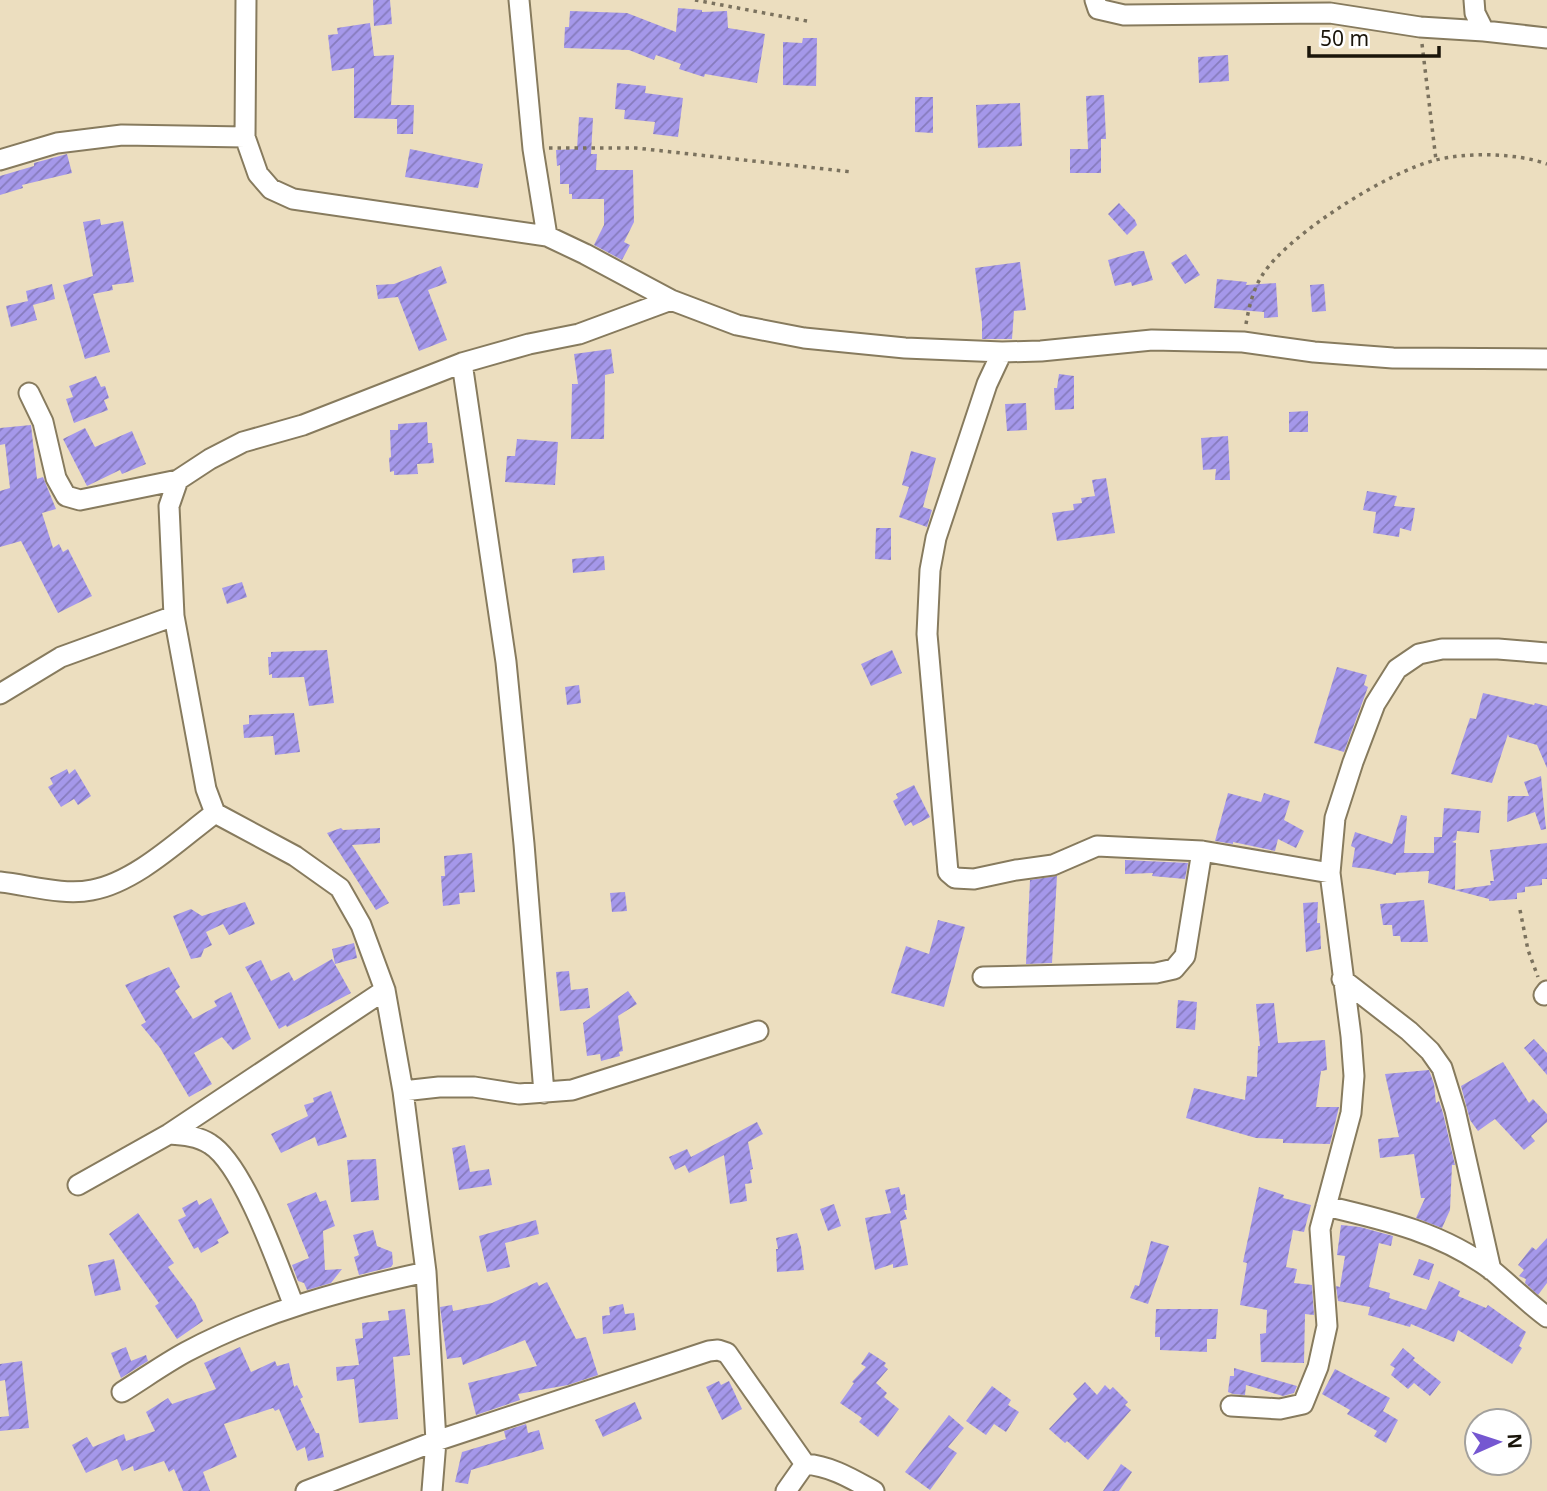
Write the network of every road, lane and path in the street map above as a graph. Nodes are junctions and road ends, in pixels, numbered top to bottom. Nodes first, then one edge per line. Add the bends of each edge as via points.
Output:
1 (246, 0) edge
2 (519, 0) edge
3 (695, 0) edge
4 (1095, 0) edge
5 (1474, 0) edge
6 (1329, 6) edge
7 (807, 21) dead end
8 (1420, 27) junction
9 (1483, 31) junction
10 (1547, 38) edge
11 (245, 137) junction
12 (533, 149) junction
13 (0, 160) edge
14 (1436, 160) junction
15 (1547, 164) edge
16 (852, 172) dead end
17 (547, 236) junction
18 (671, 300) junction
19 (1243, 342) junction
20 (1002, 352) junction
21 (1547, 359) edge
22 (463, 363) junction
23 (29, 393) dead end
24 (178, 480) junction
25 (174, 616) junction
26 (1547, 653) edge
27 (0, 694) edge
28 (215, 813) junction
29 (1202, 851) junction
30 (1330, 873) junction
31 (0, 882) edge
32 (1520, 910) dead end
33 (983, 977) dead end
34 (1342, 979) junction
35 (385, 990) junction
36 (1545, 993) edge
37 (758, 1031) dead end
38 (403, 1091) junction
39 (544, 1093) junction
40 (169, 1133) junction
41 (78, 1185) dead end
42 (1326, 1206) junction
43 (1491, 1270) junction
44 (426, 1272) junction
45 (294, 1306) junction
46 (1547, 1317) edge
47 (122, 1392) dead end
48 (1231, 1406) dead end
49 (436, 1441) junction
50 (805, 1464) junction
51 (306, 1491) edge
52 (432, 1491) edge
53 (786, 1491) edge
54 (874, 1491) edge

1 - 11 street
2 - 12 street
3 - 7 path
4 - 6 street via 1098,9 1125,15
5 - 9 street
6 - 8 street
8 - 9 street
8 - 14 path
9 - 10 street
11 - 13 street via 122,135 57,144
11 - 17 street via 258,174 271,189 293,199
12 - 16 path via 636,148
12 - 17 street
14 - 15 path via 1487,155
14 - 19 path via 1378,183 1283,250 1263,274 1250,301
17 - 18 street
18 - 20 street via 737,325 804,338
18 - 22 street via 579,334
19 - 20 street via 1152,340
19 - 21 street via 1393,358
20 - 29 street via 936,538 928,589 927,634 948,873 962,880 1053,865 1097,846
22 - 24 street via 303,425 243,442
22 - 39 street via 506,663
23 - 24 street via 66,496 80,500
24 - 25 street via 169,506
25 - 27 street via 61,657
25 - 28 street via 206,789
26 - 30 street via 1442,649 1419,654 1397,669 1375,704 1353,762 1335,818
28 - 31 street via 137,872 92,890
28 - 35 street via 295,856 340,888 361,925
29 - 30 street
29 - 33 street via 1185,956 1174,969
30 - 34 street
32 - 36 path via 1528,950
34 - 42 street via 1354,1076 1351,1113
34 - 43 street via 1409,1031 1442,1068
35 - 38 street
35 - 40 street
37 - 39 street via 572,1090
38 - 39 street via 474,1087
38 - 44 street
40 - 41 street
40 - 45 street via 213,1145 230,1163 270,1241
42 - 43 street via 1398,1223 1450,1245
42 - 48 street via 1320,1229 1327,1326 1303,1404 1280,1409
43 - 46 street
44 - 45 street
44 - 49 street
45 - 47 street via 185,1353
49 - 50 street via 718,1350 726,1353
49 - 51 street
49 - 52 street
50 - 53 street
50 - 54 street via 840,1472

